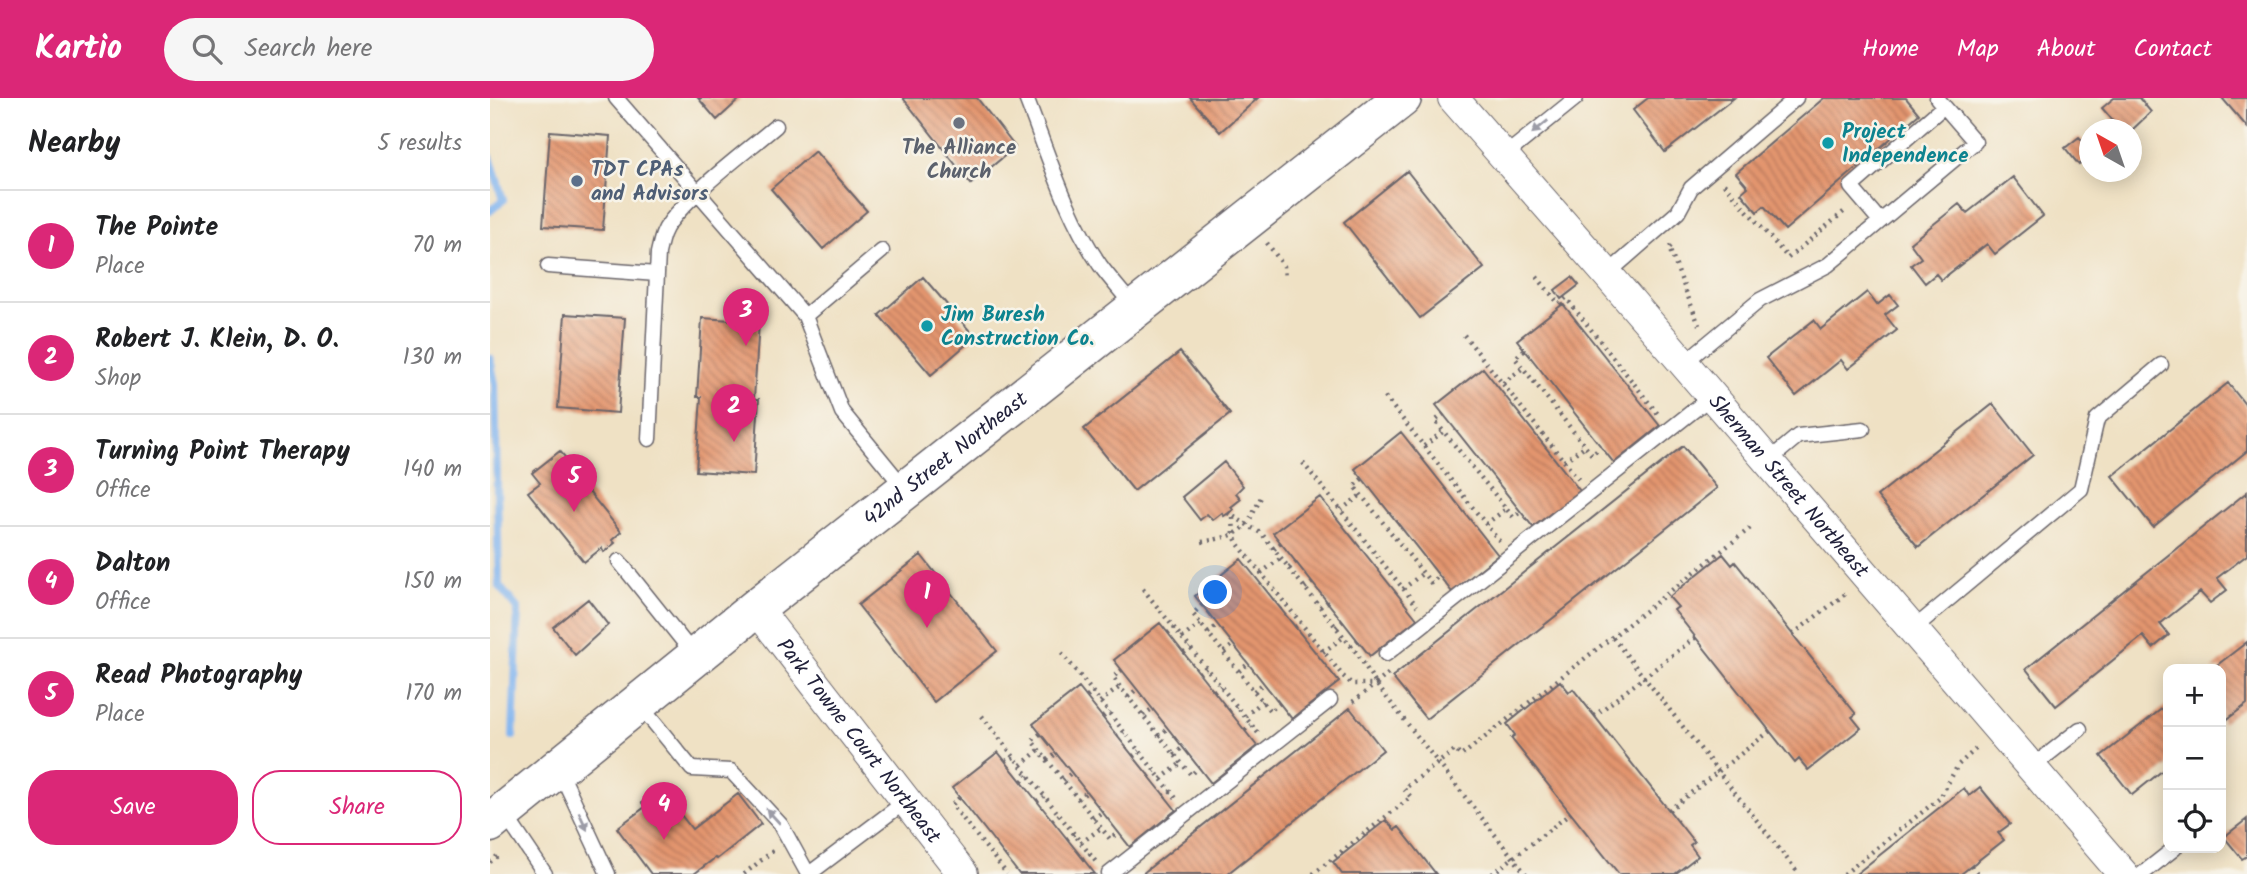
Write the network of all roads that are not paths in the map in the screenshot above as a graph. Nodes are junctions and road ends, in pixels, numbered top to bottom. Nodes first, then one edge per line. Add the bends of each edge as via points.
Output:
1 (616, 98) edge
2 (1026, 98) edge
3 (1402, 98) edge
4 (1453, 98) edge
5 (1576, 98) edge
6 (1796, 98) edge
7 (1940, 102) edge
8 (776, 126) dead end
9 (1504, 156) junction
10 (698, 193) junction
11 (1880, 221) junction
12 (882, 251) dead end
13 (548, 265) dead end
14 (657, 274) junction
15 (1607, 274) junction
16 (1136, 309) junction
17 (805, 316) junction
18 (1684, 363) junction
19 (2161, 365) dead end
20 (1712, 396) junction
21 (1863, 429) dead end
22 (649, 439) dead end
23 (1768, 461) junction
24 (905, 490) junction
25 (619, 561) dead end
26 (756, 608) junction
27 (1913, 629) junction
28 (1386, 654) dead end
29 (696, 657) junction
30 (1331, 700) road end
31 (638, 703) junction
32 (2080, 729) dead end
33 (2032, 767) junction
34 (558, 768) junction
35 (906, 800) junction
36 (497, 818) edge
37 (2164, 853) edge
38 (1103, 869) edge
39 (2121, 872) edge
40 (545, 874) edge
41 (608, 874) edge
42 (808, 874) edge
43 (963, 874) edge

1 - 10 lane
2 - 16 lane via 1082,232 1100,265
3 - 16 street, 42nd Street Northeast
4 - 9 street, Sherman Street Northeast
5 -> 9 lane
6 - 15 lane via 1691,187 1678,212
7 - 11 lane via 1851,187
7 - 11 lane via 1975,142
8 - 10 lane
9 - 15 street, Sherman Street Northeast
10 - 14 lane via 662,235
10 - 17 lane
11 - 18 lane via 1828,265 1759,300
12 - 17 lane
13 - 14 lane
14 - 22 lane
15 - 18 street, Sherman Street Northeast
16 - 24 street, 42nd Street Northeast
17 - 24 lane via 842,412
18 - 20 street, Sherman Street Northeast
19 - 27 lane via 2097,419 2081,489
20 - 23 street, Sherman Street Northeast
20 - 28 lane
21 - 23 lane via 1798,436
23 - 27 street, Sherman Street Northeast
24 - 26 street, 42nd Street Northeast
25 - 29 lane
26 - 29 street, 42nd Street Northeast
26 - 35 street, Park Towne Court Northeast
27 - 33 street, Sherman Street Northeast
29 - 31 street, 42nd Street Northeast
30 - 38 lane via 1188,812
31 - 34 street, 42nd Street Northeast
42 -> 31 lane via 781,825 731,771 692,769
32 - 33 lane
33 - 39 street, Sherman Street Northeast
34 - 36 street, 42nd Street Northeast
34 -> 41 lane
35 - 42 lane
35 - 43 street, Park Towne Court Northeast
36 - 40 lane
37 - 39 lane

